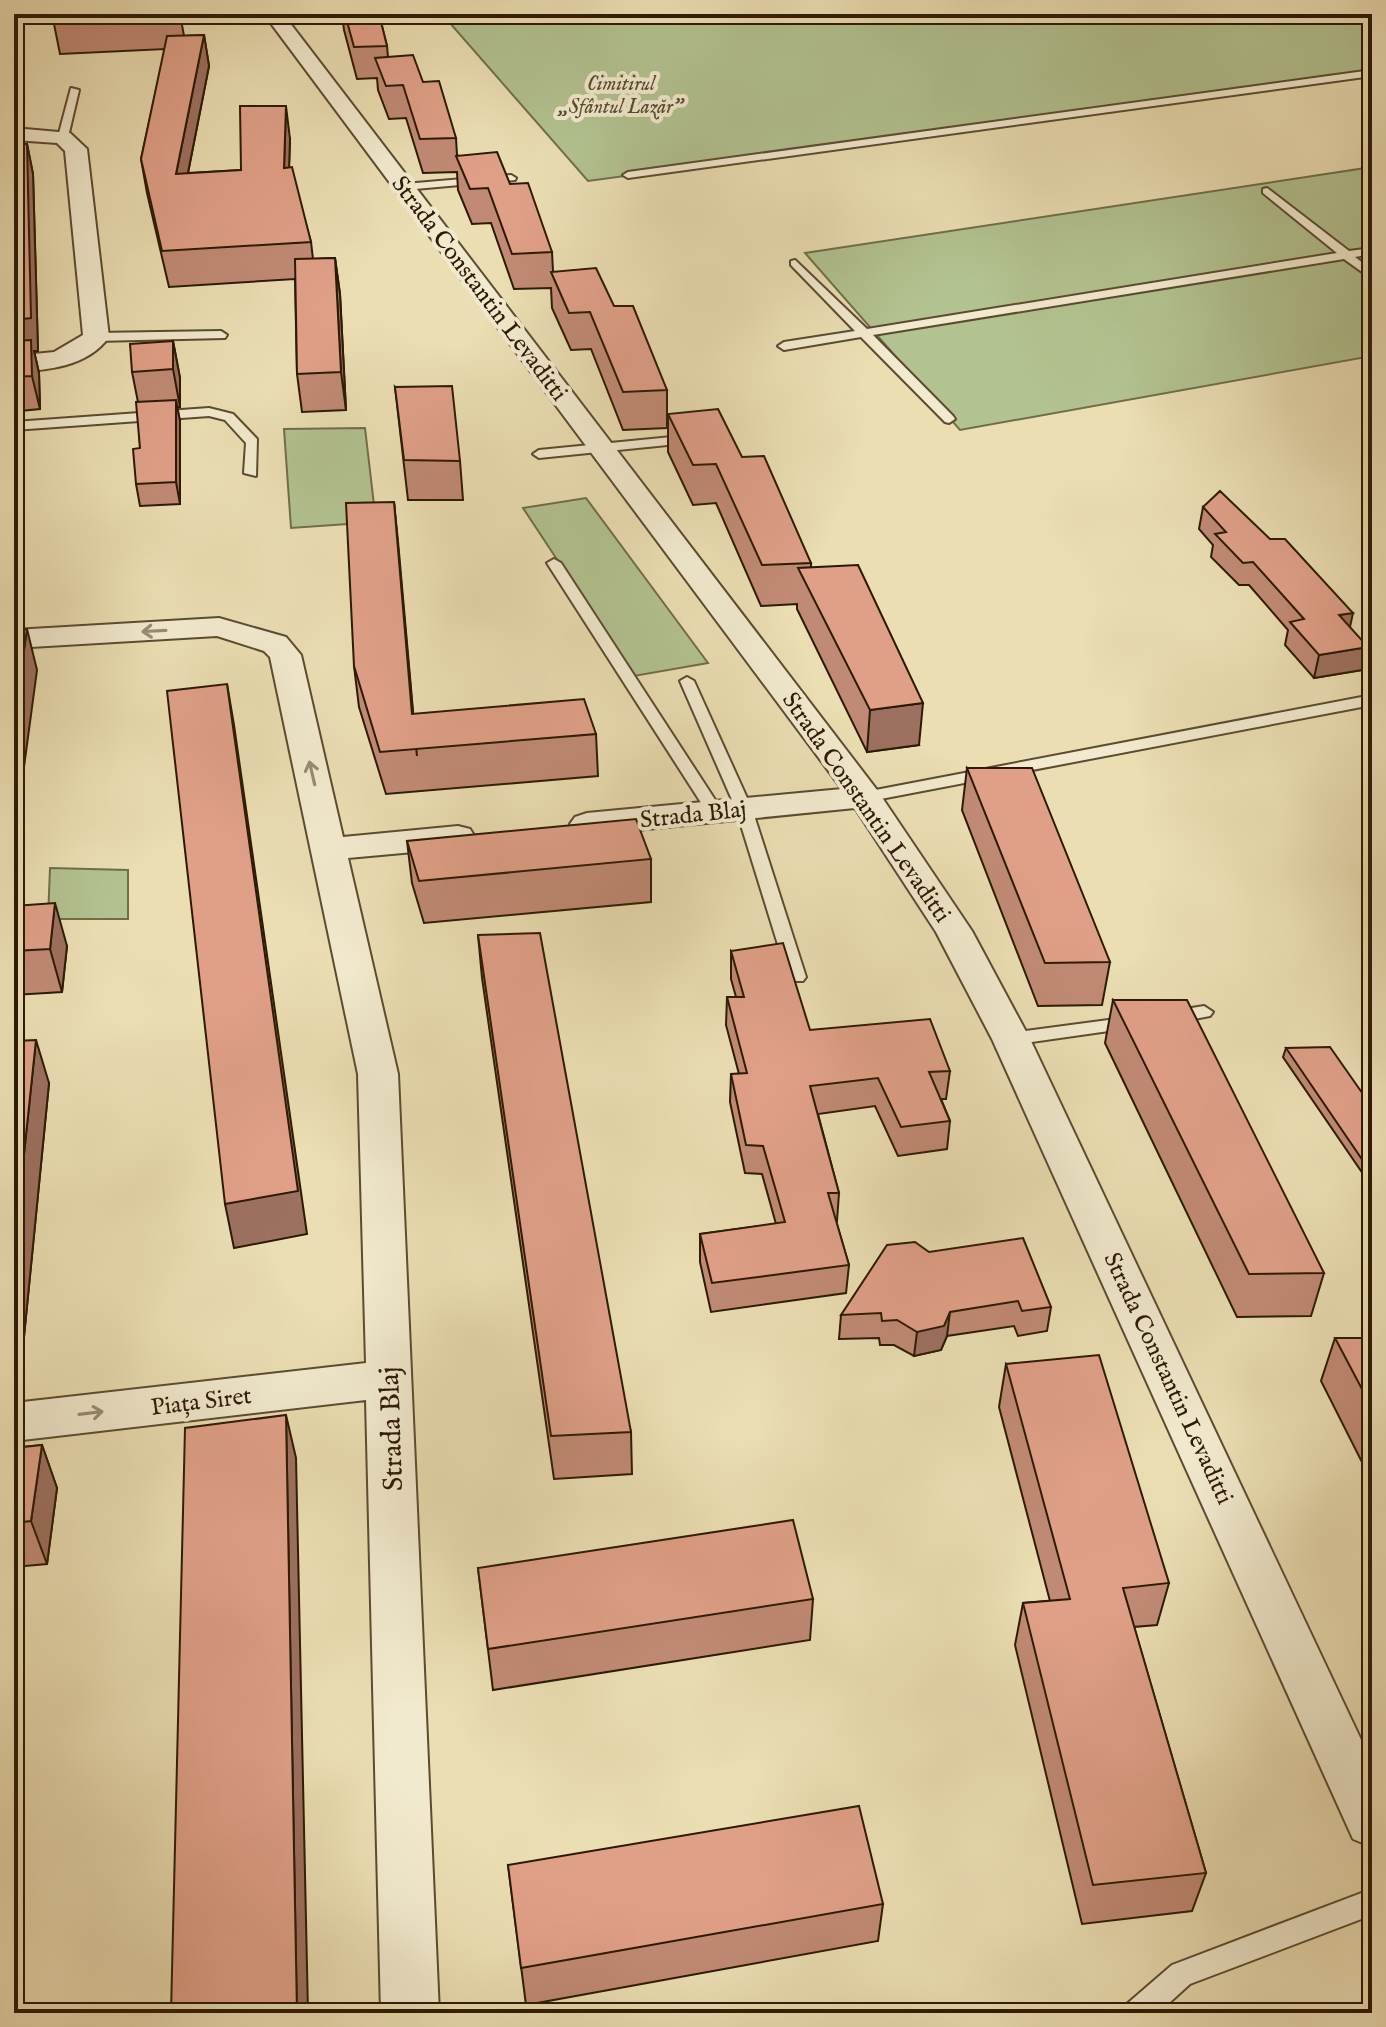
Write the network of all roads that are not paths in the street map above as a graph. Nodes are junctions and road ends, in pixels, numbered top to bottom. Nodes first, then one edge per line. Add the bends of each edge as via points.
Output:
1 (273, 14) edge
2 (1372, 73) edge
3 (74, 90) dead end
4 (14, 134) edge
5 (63, 137) junction
6 (628, 175) dead end
7 (511, 178) edge
8 (404, 187) junction
9 (1267, 191) dead end
10 (1372, 251) edge
11 (1346, 255) junction
12 (795, 263) dead end
13 (1372, 276) edge
14 (863, 333) junction
15 (221, 335) dead end
16 (96, 337) junction
17 (784, 346) dead end
18 (14, 364) edge
19 (949, 419) dead end
20 (14, 426) edge
21 (702, 438) edge
22 (600, 446) junction
23 (539, 454) dead end
24 (251, 473) dead end
25 (554, 563) dead end
26 (14, 639) edge
27 (687, 681) dead end
28 (1372, 700) edge
29 (865, 797) junction
30 (729, 810) junction
31 (560, 827) edge
32 (483, 834) edge
33 (329, 849) junction
34 (797, 977) edge
35 (1204, 1012) dead end
36 (1011, 1039) junction
37 (389, 1379) junction
38 (14, 1422) edge
39 (1372, 1821) edge
40 (1372, 1902) edge
41 (410, 2013) edge
42 (1138, 2013) edge

1 - 8 street, Strada Constantin Levaditti
2 - 6 lane
3 - 5 lane
4 - 5 street
5 - 16 street via 76,149 79,164
7 - 8 lane
8 - 22 street, Strada Constantin Levaditti
9 - 11 lane
10 - 11 lane
11 - 13 lane
11 - 14 lane
12 - 14 lane
14 - 17 lane
14 - 19 lane
15 - 16 lane
16 - 18 street via 84,351 58,361
20 - 24 lane via 209,412 229,417 252,442
21 - 22 lane
22 - 23 lane
22 - 29 street, Strada Constantin Levaditti
25 - 30 lane
33 -> 26 street, Strada Blaj via 285,655 275,644 219,627
27 - 30 lane
28 - 29 lane
29 - 30 street, Strada Blaj
29 - 36 street, Strada Constantin Levaditti via 954,931
30 - 31 street, Strada Blaj
30 - 34 lane
32 - 33 street
33 - 37 street, Strada Blaj via 378,1074
35 - 36 lane
36 - 39 street, Strada Constantin Levaditti
38 -> 37 street, Piața Siret
37 - 41 street, Strada Blaj
40 - 42 lane via 1181,1974

